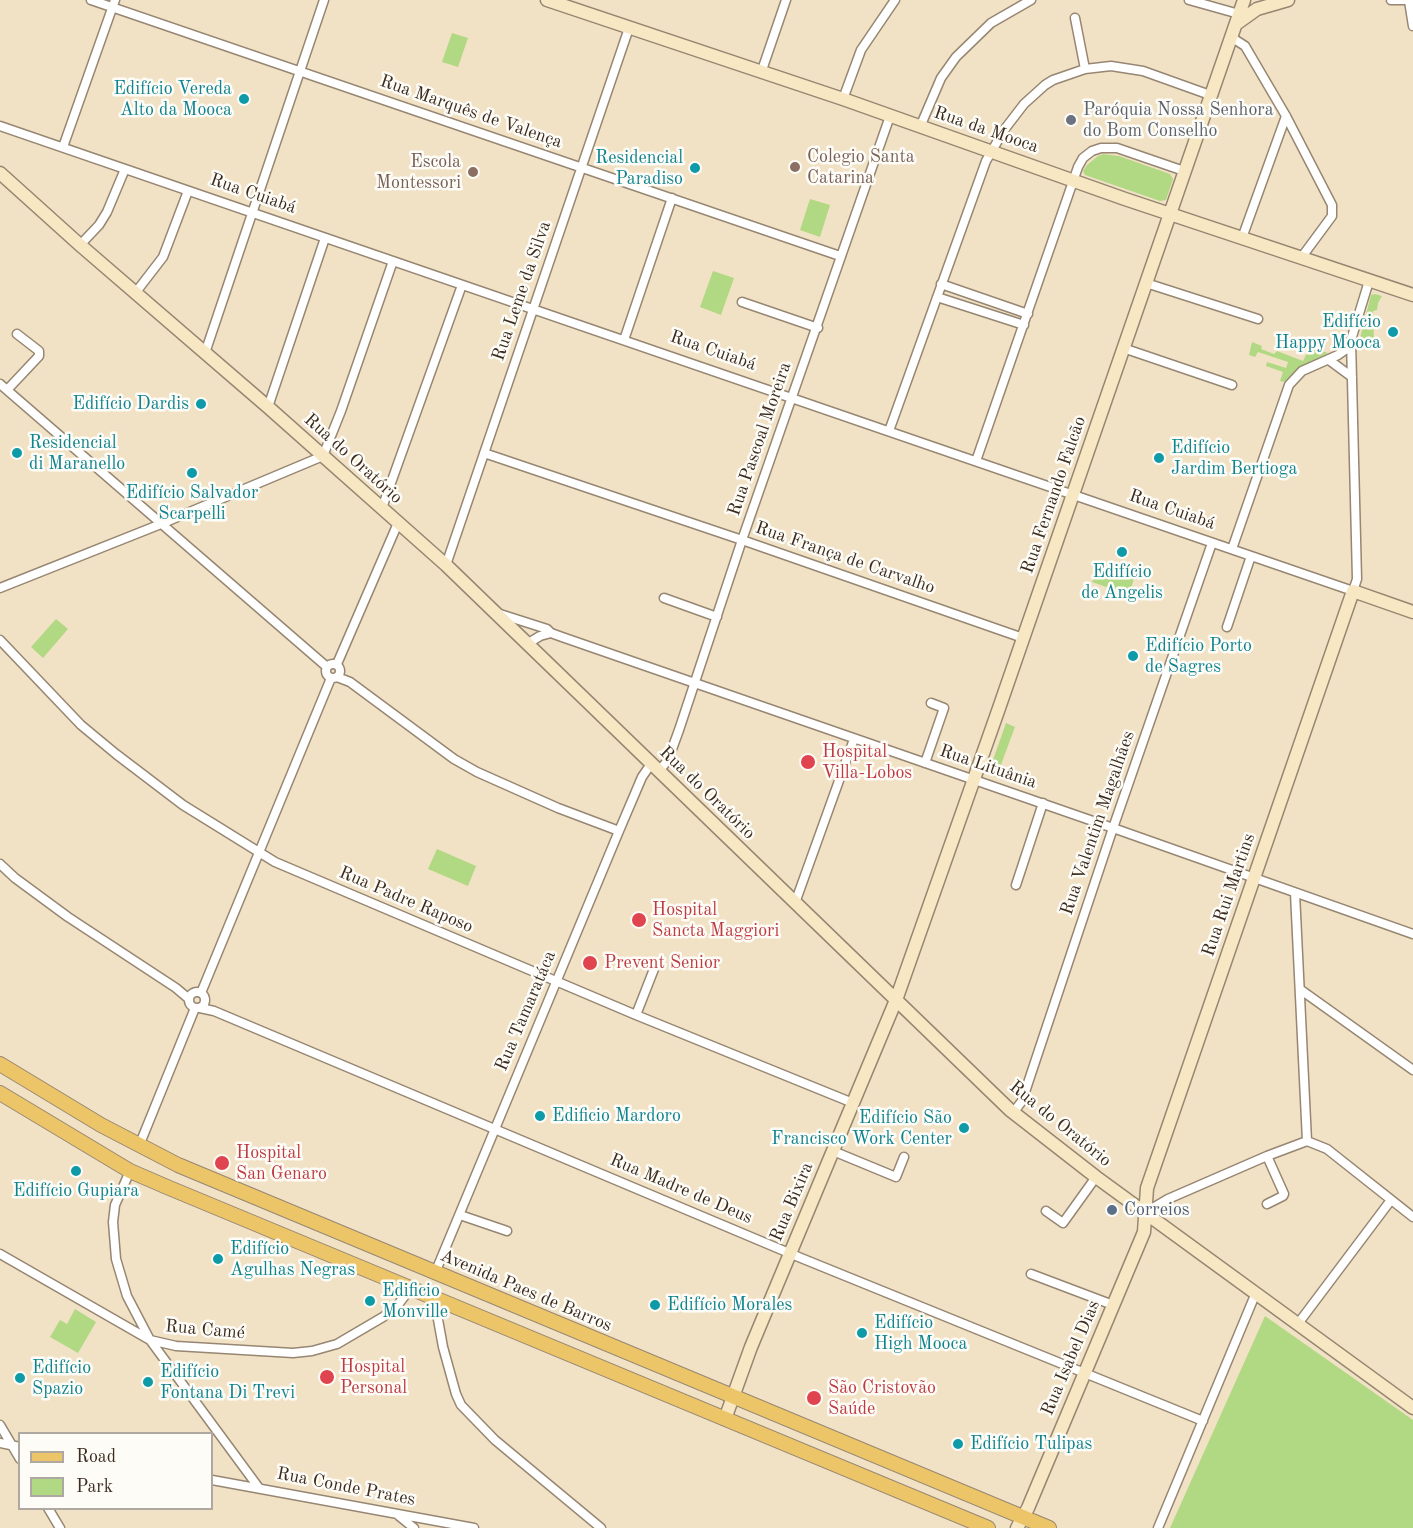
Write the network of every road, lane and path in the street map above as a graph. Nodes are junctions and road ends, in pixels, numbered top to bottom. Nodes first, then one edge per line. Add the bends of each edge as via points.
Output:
1 (91, 0) edge
2 (324, 0) edge
3 (547, 0) edge
4 (786, 0) edge
5 (895, 0) edge
6 (1031, 0) edge
7 (1189, 0) edge
8 (1244, 0) edge
9 (1251, 0) edge
10 (1288, 0) edge
11 (1390, 0) edge
12 (1410, 0) edge
13 (113, 4) edge
14 (1272, 5) junction
15 (1075, 18) dead end
16 (1235, 25) junction
17 (1413, 26) edge
18 (629, 28) junction
19 (1085, 69) junction
20 (300, 72) junction
21 (761, 73) junction
22 (1210, 94) junction
23 (843, 99) junction
24 (890, 116) junction
25 (1286, 116) junction
26 (0, 126) edge
27 (920, 127) junction
28 (63, 147) junction
29 (991, 151) junction
30 (582, 167) junction
31 (125, 169) junction
32 (1184, 171) junction
33 (0, 173) edge
34 (1074, 181) junction
35 (188, 191) junction
36 (672, 198) junction
37 (252, 213) junction
38 (1169, 214) junction
39 (325, 238) junction
40 (1242, 238) junction
41 (80, 245) junction
42 (840, 256) junction
43 (1301, 258) junction
44 (393, 261) junction
45 (1369, 281) junction
46 (941, 284) junction
47 (1146, 284) junction
48 (462, 285) junction
49 (136, 292) junction
50 (1412, 294) edge
51 (937, 297) junction
52 (982, 298) junction
53 (742, 302) dead end
54 (533, 309) junction
55 (979, 310) junction
56 (1028, 314) junction
57 (1258, 319) dead end
58 (1024, 325) junction
59 (818, 328) junction
60 (17, 334) dead end
61 (624, 340) junction
62 (1351, 340) junction
63 (1124, 348) junction
64 (205, 352) junction
65 (1329, 360) junction
66 (1352, 376) junction
67 (1232, 385) dead end
68 (4, 387) edge
69 (792, 397) junction
70 (268, 407) junction
71 (889, 431) junction
72 (484, 453) junction
73 (323, 456) junction
74 (976, 461) junction
75 (1073, 495) junction
76 (382, 508) junction
77 (398, 523) junction
78 (161, 525) junction
79 (742, 540) junction
80 (1212, 543) junction
81 (1232, 549) junction
82 (1251, 556) junction
83 (446, 565) junction
84 (0, 588) edge
85 (1353, 591) junction
86 (664, 598) dead end
87 (1413, 612) edge
88 (496, 613) junction
89 (717, 617) junction
90 (537, 626) junction
91 (1227, 627) dead end
92 (551, 633) junction
93 (517, 634) junction
94 (1023, 638) junction
95 (0, 640) edge
96 (527, 644) junction
97 (337, 672) junction
98 (694, 684) junction
99 (931, 703) dead end
100 (854, 739) junction
101 (925, 763) junction
102 (655, 768) junction
103 (974, 780) junction
104 (1043, 803) junction
105 (1113, 828) junction
106 (619, 831) junction
107 (259, 853) junction
108 (0, 864) edge
109 (1254, 879) junction
110 (1016, 885) dead end
111 (1295, 893) junction
112 (795, 903) junction
113 (1413, 934) edge
114 (654, 969) dead end
115 (557, 982) junction
116 (1301, 990) junction
117 (197, 996) junction
118 (896, 1000) junction
119 (197, 1008) junction
120 (213, 1011) junction
121 (636, 1015) junction
122 (0, 1064) edge
123 (1413, 1070) edge
124 (0, 1092) edge
125 (853, 1103) junction
126 (1013, 1113) junction
127 (495, 1129) junction
128 (1307, 1141) junction
129 (140, 1146) junction
130 (833, 1151) junction
131 (1267, 1156) junction
132 (904, 1157) dead end
133 (130, 1171) junction
134 (1096, 1177) junction
135 (1391, 1200) junction
136 (1267, 1204) dead end
137 (1046, 1211) dead end
138 (1146, 1212) junction
139 (460, 1215) junction
140 (1413, 1216) edge
141 (507, 1231) dead end
142 (790, 1253) junction
143 (0, 1254) edge
144 (347, 1262) junction
145 (435, 1273) junction
146 (1031, 1274) dead end
147 (410, 1289) junction
148 (1256, 1295) junction
149 (440, 1301) junction
150 (1113, 1305) junction
151 (1297, 1325) junction
152 (150, 1340) junction
153 (1085, 1373) junction
154 (733, 1395) junction
155 (1413, 1408) edge
156 (725, 1419) junction
157 (1203, 1421) junction
158 (0, 1425) edge
159 (0, 1443) edge
160 (15, 1446) edge
161 (213, 1480) edge
162 (259, 1488) junction
163 (49, 1510) edge
164 (399, 1516) junction
165 (1020, 1522) edge
166 (443, 1526) edge
167 (60, 1528) edge
168 (414, 1528) edge
169 (474, 1528) edge
170 (601, 1528) edge
171 (988, 1528) edge
172 (1049, 1528) edge
173 (1158, 1528) edge

1 - 13 street, Rua Marquês de Valença
2 - 20 street
3 - 18 main road, Rua da Mooca
4 - 21 street
5 - 23 street via 861,50
6 - 27 street via 991,23 956,57 937,85
7 - 16 street
8 - 16 main road, Rua Fernando Falcão
9 - 14 main road via 1261,6
10 - 14 main road
11 - 12 street
12 - 17 street
13 - 20 street, Rua Marquês de Valença
13 - 28 street
14 - 16 main road via 1251,11
15 - 19 street
16 - 22 main road, Rua Fernando Falcão
16 - 25 street
18 - 21 main road, Rua da Mooca
18 - 30 street, Rua Leme da Silva
19 - 22 street via 1123,66
19 - 29 street via 1045,85 1015,115
20 - 30 street, Rua Marquês de Valença
20 - 37 street
21 - 23 main road, Rua da Mooca
22 - 32 main road, Rua Fernando Falcão
23 - 24 main road, Rua da Mooca
24 - 27 main road, Rua da Mooca
24 - 42 street, Rua Pascoal Moreira
25 - 40 street
25 - 43 street via 1334,212
26 - 28 street, Rua Cuiabá
27 - 29 main road, Rua da Mooca
28 - 31 street, Rua Cuiabá
29 - 34 main road, Rua da Mooca
29 - 46 street
30 - 36 street, Rua Marquês de Valença
30 - 54 street, Rua Leme da Silva
31 - 35 street, Rua Cuiabá
31 - 41 street via 103,218
32 - 34 street via 1108,147 1083,158
32 - 38 main road, Rua Fernando Falcão
33 - 41 main road, Rua do Oratório
34 - 38 main road, Rua da Mooca
34 - 56 street
35 - 37 street, Rua Cuiabá
35 - 49 street via 163,257
36 - 42 street, Rua Marquês de Valença
36 - 61 street
37 - 39 street, Rua Cuiabá
37 - 64 street
38 - 40 main road, Rua da Mooca
38 - 47 main road, Rua Fernando Falcão
39 - 44 street, Rua Cuiabá
39 - 70 street
40 - 43 main road, Rua da Mooca
41 - 49 main road, Rua do Oratório
42 - 59 street, Rua Pascoal Moreira
43 - 45 main road, Rua da Mooca
44 - 48 street, Rua Cuiabá
44 - 73 street
45 - 50 main road, Rua da Mooca
45 - 62 street
46 - 51 street
46 - 52 street
47 - 57 street
47 - 63 main road, Rua Fernando Falcão
48 - 54 street, Rua Cuiabá
48 - 76 street
49 - 64 main road, Rua do Oratório
51 - 55 street
51 - 71 street
52 - 55 street
52 - 56 street
53 - 59 street
54 - 61 street, Rua Cuiabá
54 - 72 street, Rua Leme da Silva
55 - 58 street
56 - 58 street
58 - 74 street
59 - 69 street, Rua Pascoal Moreira
60 - 68 street via 39,351 39,356
61 - 69 street, Rua Cuiabá
62 - 65 street via 1345,350
62 - 66 street
63 - 67 street
63 - 75 main road, Rua Fernando Falcão
64 - 70 main road, Rua do Oratório
65 - 66 street
65 - 81 street via 1302,370 1289,385
66 - 85 street via 1357,579
68 - 78 street
69 - 71 street, Rua Cuiabá
69 - 79 street, Rua Pascoal Moreira
70 - 73 main road, Rua do Oratório
71 - 74 street, Rua Cuiabá
72 - 79 street, Rua França de Carvalho
72 - 83 street, Rua Leme da Silva
73 - 76 main road, Rua do Oratório
73 - 78 street
74 - 75 street, Rua Cuiabá
75 - 80 street, Rua Cuiabá
75 - 94 main road, Rua Fernando Falcão
76 - 77 main road, Rua do Oratório
77 - 83 main road, Rua do Oratório
77 - 97 street
78 - 84 street
78 - 97 street via 327,667 331,663
79 - 89 street, Rua Pascoal Moreira
79 - 94 street, Rua França de Carvalho
80 - 81 street, Rua Cuiabá
80 - 105 street, Rua Valentim Magalhães
81 - 82 street, Rua Cuiabá
82 - 85 street, Rua Cuiabá
82 - 91 street
83 - 88 main road, Rua do Oratório
85 - 87 main road, Rua Cuiabá
85 - 109 main road, Rua Rui Martins
86 - 89 street
88 - 90 street, Rua Lituânia
88 - 93 main road, Rua do Oratório
89 - 98 street, Rua Pascoal Moreira
90 - 92 street, Rua Lituânia
90 - 93 street
92 - 96 street
92 - 98 street, Rua Lituânia
93 - 96 main road, Rua do Oratório
94 - 103 main road, Rua Fernando Falcão
95 - 107 street, Rua Padre Raposo via 81,725 116,754
96 - 102 main road, Rua do Oratório
97 - 106 street via 477,772
97 - 107 street
98 - 100 street, Rua Lituânia
98 - 102 street, Rua Pascoal Moreira via 671,752
99 - 101 street via 944,708
100 - 101 street, Rua Lituânia
100 - 112 street
101 - 103 street, Rua Lituânia
102 - 106 street, Rua Tamaratáca via 642,777
102 - 112 main road, Rua do Oratório
103 - 104 street, Rua Lituânia
103 - 118 main road, Rua Fernando Falcão
104 - 105 street, Rua Lituânia
104 - 110 street
105 - 109 street, Rua Lituânia
105 - 126 street, Rua Valentim Magalhães via 1022,1101
106 - 115 street, Rua Tamaratáca
107 - 115 street, Rua Padre Raposo
107 - 117 street
108 - 117 street via 68,917 176,988
109 - 111 street, Rua Lituânia
109 - 138 main road, Rua Rui Martins via 1147,1188
111 - 113 street, Rua Lituânia
111 - 116 street
112 - 118 main road, Rua do Oratório
114 - 121 street
115 - 121 street, Rua Padre Raposo
115 - 127 street, Rua Tamaratáca
116 - 123 street
116 - 128 street
117 - 119 street via 190,1004
117 - 119 street via 204,1005
117 - 120 street
118 - 125 main road, Rua Bixira
118 - 126 main road, Rua do Oratório
119 - 120 street, Rua Madre de Deus
119 - 129 street
120 - 127 street, Rua Madre de Deus
121 - 125 street, Rua Padre Raposo
122 - 129 main road, Avenida Paes de Barros
124 - 133 main road
125 - 130 main road, Rua Bixira
126 - 134 main road, Rua do Oratório
127 - 139 street, Rua Tamaratáca
127 - 142 street, Rua Madre de Deus
128 - 131 street
128 - 135 street via 1326,1149
129 - 145 main road, Avenida Paes de Barros
130 - 132 street via 896,1177
130 - 142 main road, Rua Bixira
131 - 136 street via 1284,1194
131 - 138 street
133 - 144 main road
133 - 152 street via 115,1205 113,1239 127,1296
134 - 137 street via 1063,1223
134 - 138 main road, Rua do Oratório
135 - 140 street
135 - 151 street
138 - 148 main road, Rua do Oratório
138 - 150 main road, Rua Isabel Dias via 1144,1232
139 - 141 street
139 - 145 street, Rua Tamaratáca
142 - 153 street, Rua Madre de Deus
142 - 154 main road, Rua Bixira
143 - 152 street, Rua Camé
144 - 145 main road via 362,1262 419,1286 428,1284
144 - 147 main road
145 - 154 main road, Avenida Paes de Barros
146 - 150 street
147 - 149 main road
147 - 152 street, Rua Camé via 383,1317 337,1344 312,1351 198,1348
148 - 151 main road, Rua do Oratório
148 - 157 street
149 - 156 main road
149 - 170 street via 437,1314 443,1347 461,1405 495,1440
150 - 153 main road, Rua Isabel Dias
151 - 155 main road, Rua do Oratório
152 - 162 street
153 - 157 street, Rua Madre de Deus
153 - 165 main road, Rua Isabel Dias
154 - 156 main road, Rua Bixira
154 - 165 main road, Avenida Paes de Barros
156 - 171 main road
157 - 173 street
158 - 160 street
159 - 160 street
161 - 162 street, Rua Conde Prates
162 - 164 street, Rua Conde Prates
163 - 167 street
164 - 166 street, Rua Conde Prates
164 - 168 street
165 - 172 main road, Avenida Paes de Barros
166 - 169 street, Rua Conde Prates

